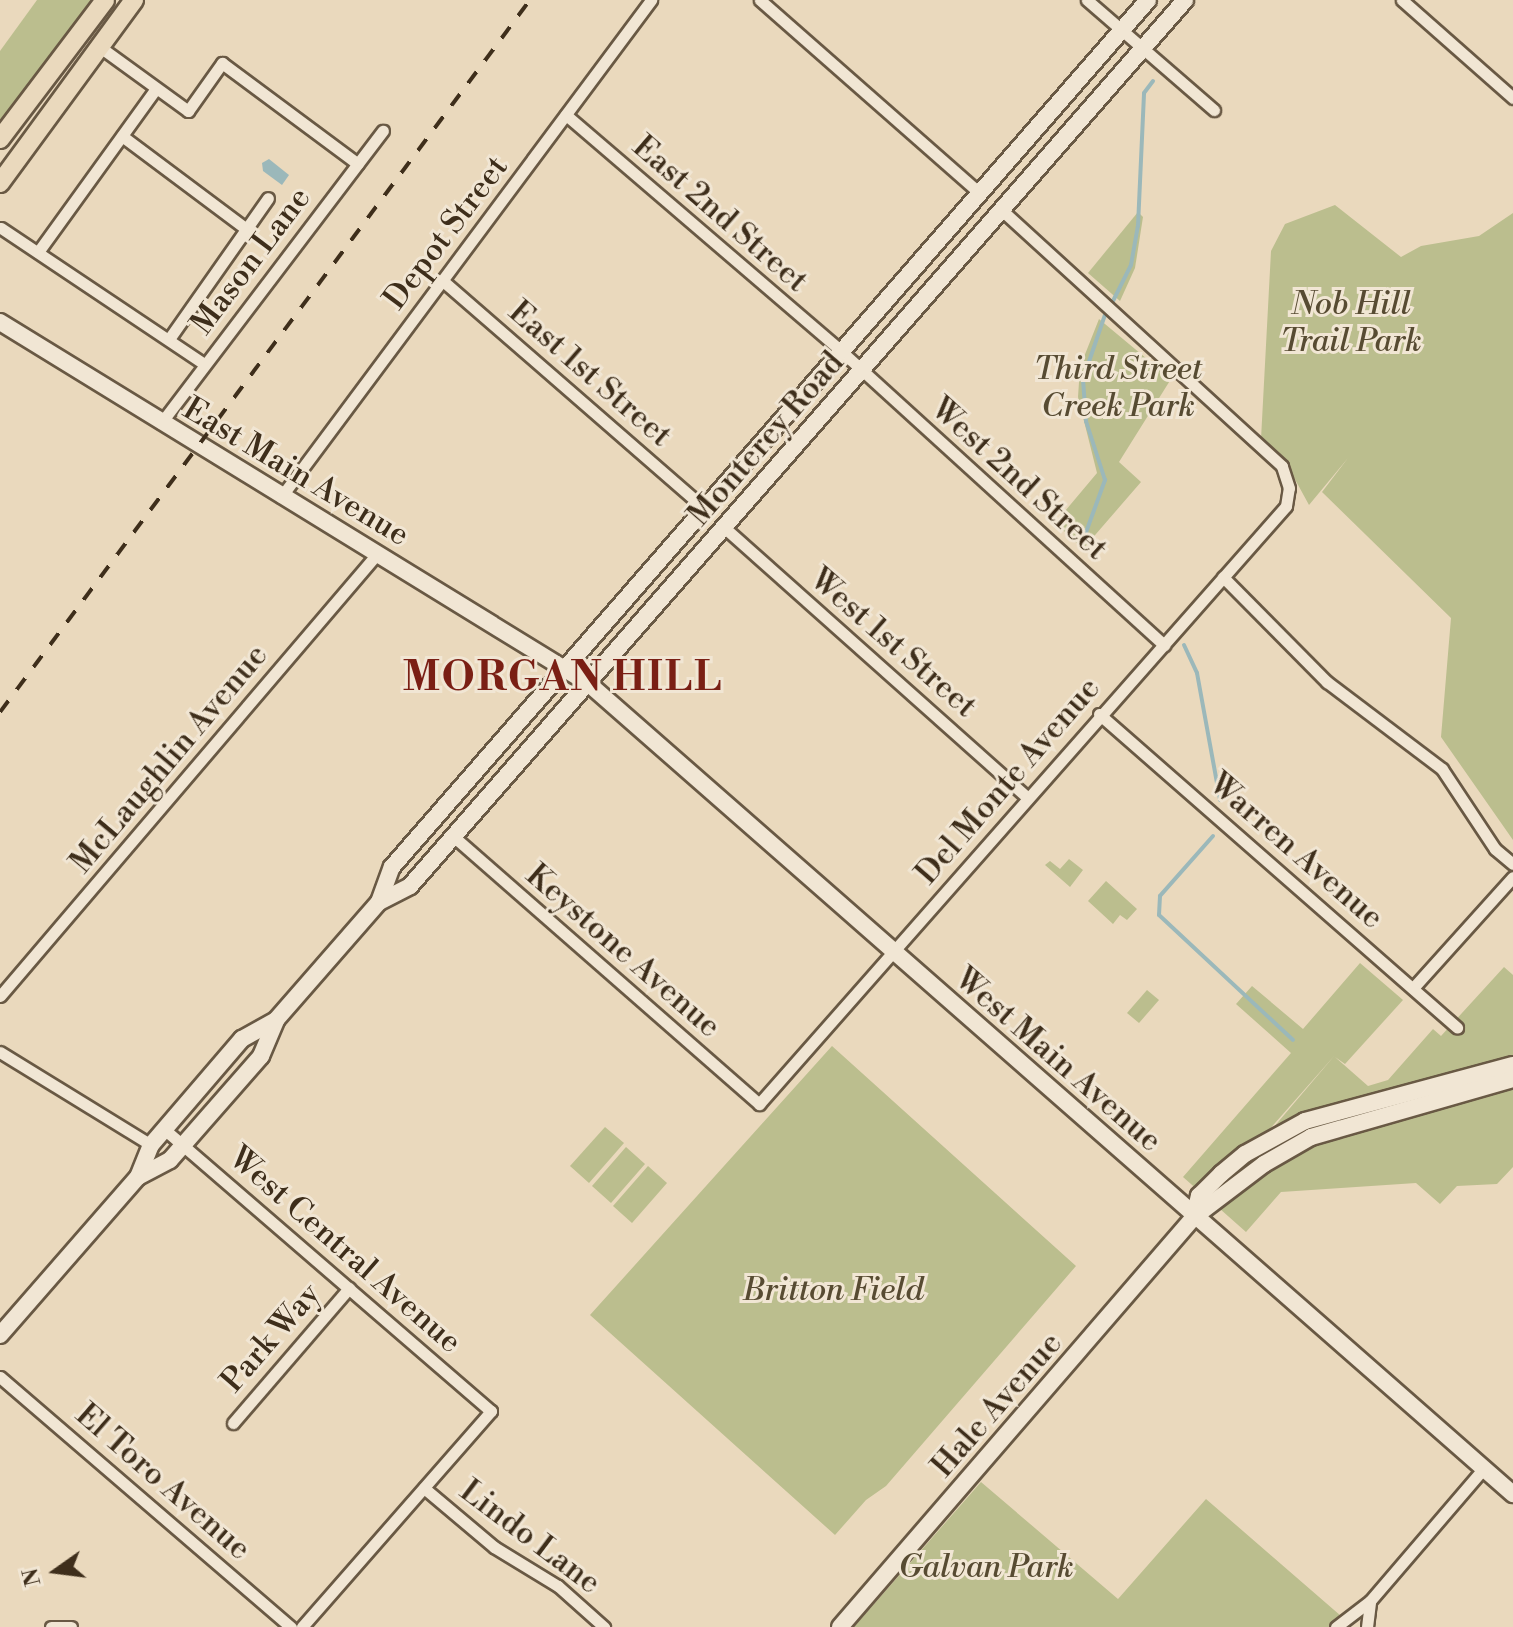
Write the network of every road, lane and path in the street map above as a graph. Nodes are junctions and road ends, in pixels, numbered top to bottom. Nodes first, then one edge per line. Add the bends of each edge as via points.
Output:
1 (105, 0) edge
2 (134, 0) edge
3 (651, 0) edge
4 (760, 0) edge
5 (1087, 0) edge
6 (1148, 0) edge
7 (1185, 0) edge
8 (1402, 0) edge
9 (1122, 30) junction
10 (100, 47) junction
11 (1144, 48) junction
12 (154, 91) junction
13 (1513, 98) edge
14 (1214, 110) dead end
15 (566, 115) junction
16 (383, 131) dead end
17 (122, 136) junction
18 (0, 139) edge
19 (358, 164) junction
20 (0, 183) edge
21 (980, 193) junction
22 (268, 198) dead end
23 (1001, 209) junction
24 (1, 228) edge
25 (245, 228) junction
26 (38, 252) junction
27 (443, 281) junction
28 (0, 322) edge
29 (169, 339) junction
30 (841, 351) junction
31 (204, 364) junction
32 (862, 371) junction
33 (161, 423) junction
34 (281, 497) junction
35 (703, 507) junction
36 (726, 529) junction
37 (377, 554) junction
38 (1223, 577) junction
39 (1164, 645) junction
40 (565, 667) junction
41 (589, 684) junction
42 (1099, 714) junction
43 (1026, 796) junction
44 (453, 836) junction
45 (1513, 864) edge
46 (1513, 877) edge
47 (379, 902) junction
48 (894, 953) junction
49 (1413, 988) junction
50 (0, 996) edge
51 (276, 1020) junction
52 (1457, 1027) dead end
53 (0, 1052) edge
54 (1513, 1065) edge
55 (1513, 1079) edge
56 (759, 1104) joint
57 (164, 1129) junction
58 (151, 1145) junction
59 (183, 1145) junction
60 (138, 1177) junction
61 (1194, 1217) junction
62 (349, 1288) junction
63 (0, 1335) edge
64 (0, 1377) edge
65 (233, 1423) dead end
66 (1483, 1469) junction
67 (424, 1488) junction
68 (1513, 1494) edge
69 (1370, 1601) junction
70 (51, 1627) edge
71 (71, 1627) edge
72 (291, 1627) edge
73 (302, 1627) edge
74 (604, 1627) edge
75 (840, 1627) edge
76 (1336, 1627) edge
77 (1367, 1627) edge

1 - 18 main road
2 - 10 main road
3 - 15 street, Depot Street
4 - 21 street
5 - 9 street
6 - 9 main road, Monterey Road
7 - 11 main road, Monterey Road
8 - 13 street
9 - 11 street
9 - 21 main road, Monterey Road
10 - 12 street
10 - 20 main road
11 - 14 street
11 - 23 main road, Monterey Road
12 - 17 street
12 - 19 street via 188,111 222,63
15 - 27 street, Depot Street
15 - 30 street, East 2nd Street
16 - 19 street, Mason Lane
17 - 25 street
17 - 26 street
19 - 31 street, Mason Lane
21 - 30 main road, Monterey Road
22 - 25 street
23 - 32 main road, Monterey Road
23 - 38 street, Del Monte Avenue via 1282,466 1289,488 1286,506
24 - 26 street
25 - 29 street
26 - 29 street
27 - 34 street, Depot Street
27 - 35 street, East 1st Street
28 - 33 main road, East Main Avenue
29 - 31 street
30 - 32 street, West 2nd Street
30 - 35 main road, Monterey Road
31 - 33 street, Mason Lane
32 - 36 main road, Monterey Road
32 - 39 street, West 2nd Street
33 - 34 main road, East Main Avenue
34 - 37 main road, East Main Avenue
35 - 40 main road, Monterey Road
36 - 41 main road, Monterey Road
36 - 43 street, West 1st Street
37 - 40 main road, East Main Avenue
37 - 50 street, McLaughlin Avenue
38 - 39 street, Del Monte Avenue
38 - 45 street via 1327,682 1442,769 1495,849
39 - 42 street, Del Monte Avenue
40 - 41 main road, West Main Avenue
40 - 47 main road, Monterey Road via 392,867
41 - 44 main road, Monterey Road
41 - 48 main road, West Main Avenue
42 - 43 street, Del Monte Avenue
42 - 49 street, Warren Avenue
43 - 48 street, Del Monte Avenue
44 - 47 main road, Monterey Road via 410,886
44 - 56 street, Keystone Avenue
46 - 49 street
47 - 51 main road, Monterey Road
48 - 56 street, Del Monte Avenue
48 - 61 main road, West Main Avenue
49 - 52 street, Warren Avenue
51 - 57 main road, Monterey Road via 242,1039
51 - 59 main road, Monterey Road via 261,1056
53 - 58 street
54 - 61 main road, Hale Avenue via 1305,1121 1245,1154 1221,1174 1199,1196
55 - 61 main road, Hale Avenue via 1311,1137 1264,1164
57 - 58 main road, Monterey Road
57 - 59 street, West Central Avenue
58 - 60 main road, Monterey Road
59 - 60 main road, Monterey Road via 170,1160
59 - 62 street, West Central Avenue
60 - 63 main road, Monterey Road
61 - 66 main road, West Main Avenue
61 - 75 main road, Hale Avenue
62 - 65 street, Park Way
62 - 67 street, West Central Avenue via 491,1411
64 - 72 street, El Toro Avenue
66 - 68 main road, West Main Avenue
66 - 69 street
67 - 73 street
67 - 74 street, Lindo Lane via 494,1547 558,1586
69 - 76 street
69 - 77 street
70 - 71 street

